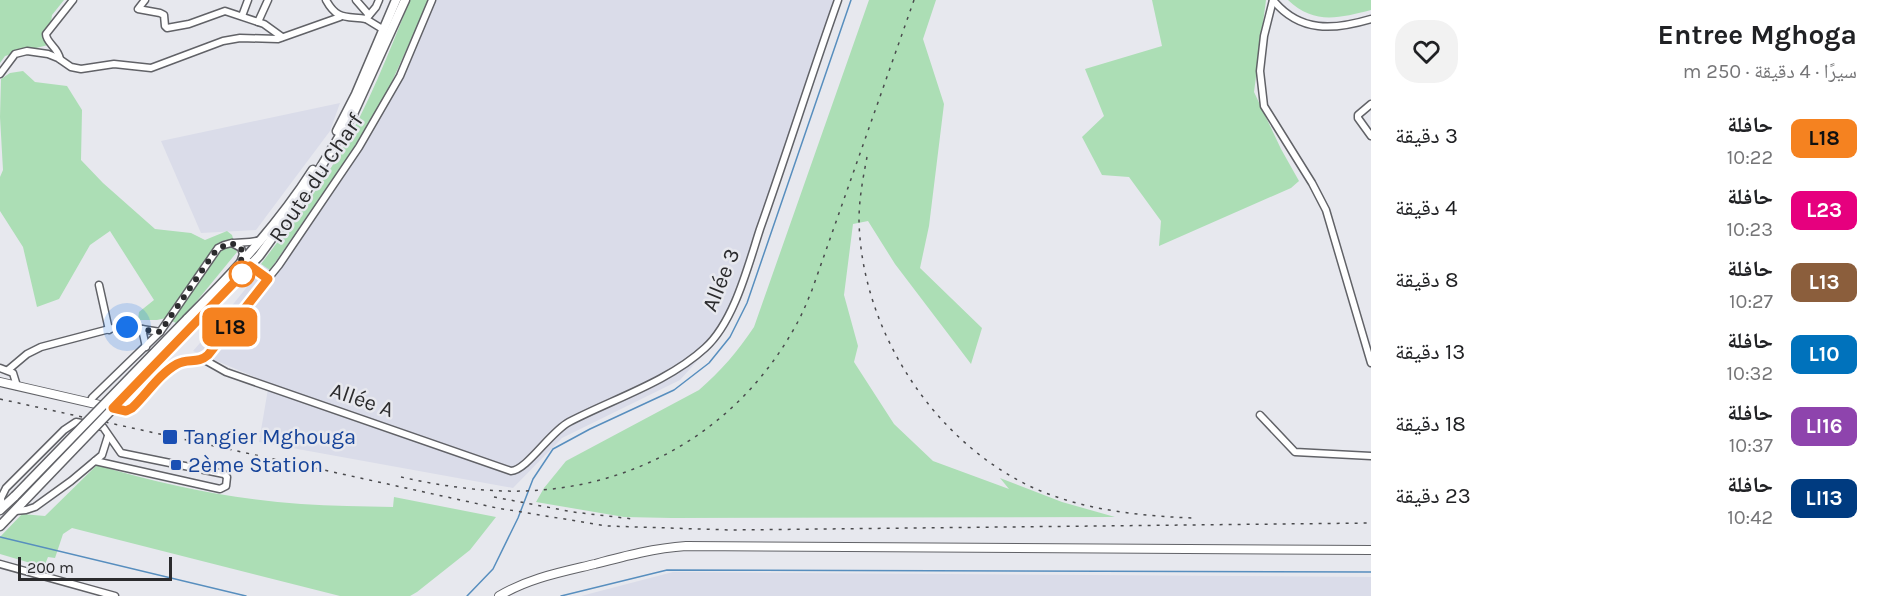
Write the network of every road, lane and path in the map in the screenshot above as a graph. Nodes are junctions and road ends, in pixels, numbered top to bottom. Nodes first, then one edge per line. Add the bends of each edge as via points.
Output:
1 (73, 0) edge
2 (145, 0) edge
3 (248, 0) edge
4 (268, 0) edge
5 (326, 0) edge
6 (356, 0) edge
7 (379, 0) edge
8 (396, 0) edge
9 (405, 0) edge
10 (432, 0) edge
11 (837, 0) edge
12 (1273, 0) edge
13 (242, 16) junction
14 (340, 17) junction
15 (368, 17) junction
16 (1371, 19) edge
17 (258, 22) junction
18 (384, 30) junction
19 (282, 37) junction
20 (60, 60) junction
21 (0, 74) edge
22 (1371, 104) edge
23 (1371, 136) edge
24 (260, 240) junction
25 (229, 242) junction
26 (250, 266) junction
27 (236, 270) junction
28 (268, 279) junction
29 (99, 285) dead end
30 (190, 322) junction
31 (142, 329) junction
32 (109, 330) junction
33 (160, 332) junction
34 (146, 347) junction
35 (203, 359) junction
36 (1371, 363) edge
37 (0, 368) edge
38 (8, 370) junction
39 (0, 382) edge
40 (17, 386) junction
41 (90, 402) junction
42 (1260, 415) dead end
43 (108, 436) junction
44 (121, 453) junction
45 (1371, 456) edge
46 (95, 461) junction
47 (120, 466) junction
48 (511, 471) joint
49 (1, 509) edge
50 (15, 511) junction
51 (0, 526) edge
52 (1371, 550) edge
53 (0, 564) edge
54 (115, 596) edge
55 (500, 596) edge

1 - 20 street via 46,34
2 - 13 street via 138,9 164,15 167,28 221,12
3 - 13 street
4 - 17 street
5 - 14 street
6 - 15 street
7 - 15 street
8 - 18 highway
9 - 26 highway via 342,132 307,190
10 - 28 street, Route du Charf via 376,121
11 - 48 street, Allée 3 via 752,253 733,304 713,340 679,368 562,426 524,466
12 - 16 street via 1287,14 1327,28
12 - 36 street via 1260,71 1264,106 1326,210
13 - 17 street
14 - 15 street
14 - 19 street
15 - 18 street
17 - 19 street
18 - 24 highway via 335,133 295,197
19 - 20 street via 223,41 151,68 114,64 81,69
20 - 21 street via 48,54 21,52
22 - 23 street via 1358,115
24 - 25 street
24 - 27 highway
25 - 27 street via 242,251
25 - 33 street via 214,253
26 - 28 street
26 - 30 highway
27 - 30 highway
28 - 35 street, Route du Charf
29 - 32 street
30 - 49 highway, bridge
30 - 50 highway, bridge
31 - 32 street
31 - 33 street
31 - 34 street
32 - 38 street via 37,349
33 - 34 street
34 - 41 street
35 - 41 main road via 178,363 129,410
35 - 48 street, Allée A via 226,372
37 - 38 street
38 - 40 street
39 - 40 main road
40 - 41 main road
42 - 45 street via 1295,452
43 - 44 street
43 - 46 street via 105,450
43 - 49 street via 103,428 72,424 6,488
44 - 47 street
44 - 47 street via 224,474 228,483 220,489
46 - 47 street
46 - 50 street via 35,507
50 - 51 highway
52 - 55 main road via 686,546 557,573
53 - 54 street

